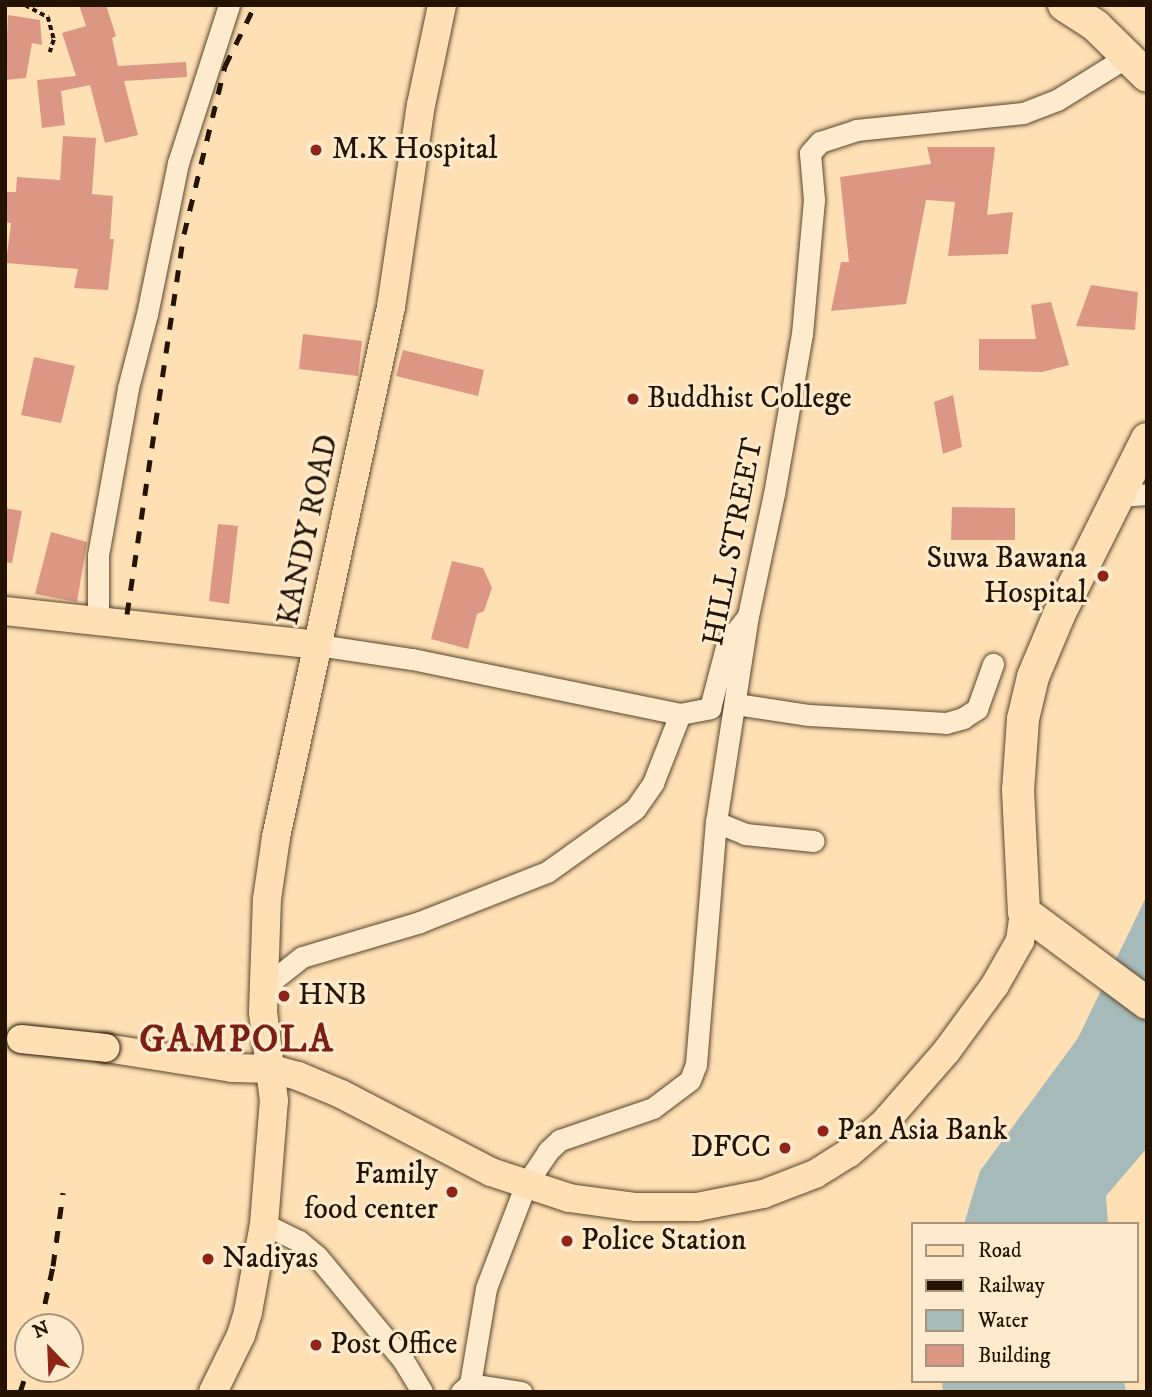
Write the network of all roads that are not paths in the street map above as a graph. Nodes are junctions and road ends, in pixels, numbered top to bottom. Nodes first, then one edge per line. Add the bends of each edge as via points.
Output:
1 (229, 5) edge
2 (442, 5) edge
3 (1080, 9) edge
4 (1137, 66) edge
5 (1147, 439) edge
6 (1133, 495) edge
7 (5, 611) edge
8 (748, 615) junction
9 (98, 622) junction
10 (318, 645) junction
11 (993, 664) dead end
12 (736, 704) junction
13 (680, 714) junction
14 (716, 822) junction
15 (814, 841) dead end
16 (1024, 912) junction
17 (264, 987) junction
18 (1147, 1003) edge
19 (13, 1038) edge
20 (272, 1069) junction
21 (526, 1184) junction
22 (264, 1224) junction
23 (465, 1388) edge
24 (214, 1392) edge
25 (422, 1392) edge
26 (521, 1392) edge

1 - 9 street via 178,163 128,388 98,555
2 - 10 main road, KANDY ROAD via 421,105 391,307
3 - 4 highway
4 - 8 street, HILL STREET via 1023,113 856,130 820,142 810,153 814,200 802,334
5 - 6 highway
6 - 16 highway via 1043,650 1023,719 1018,800
7 - 9 main road
8 - 12 street, HILL STREET
8 - 13 street via 727,643 710,708
9 - 10 main road
10 - 13 street via 412,659
10 - 17 main road, KANDY ROAD via 276,837 267,900
11 - 12 street via 977,709 946,723 809,715
12 - 14 street, HILL STREET
13 - 17 street via 653,783 635,809 547,872 420,922 302,957
14 - 15 street via 745,834
14 - 21 street, HILL STREET via 700,1037 690,1080 653,1108 560,1140
16 - 18 highway
16 - 21 main road via 1015,953 946,1052 884,1123 815,1174 763,1194 697,1207 608,1205
17 - 20 main road, KANDY ROAD via 264,1034
19 - 20 main road, bridge via 232,1068
20 - 21 main road via 318,1083 464,1160
20 - 22 main road, KANDY ROAD via 273,1121
21 - 23 street, HILL STREET via 486,1288
22 - 24 main road, KANDY ROAD via 248,1312
22 - 25 street via 299,1241 317,1256 403,1360
23 - 26 street

